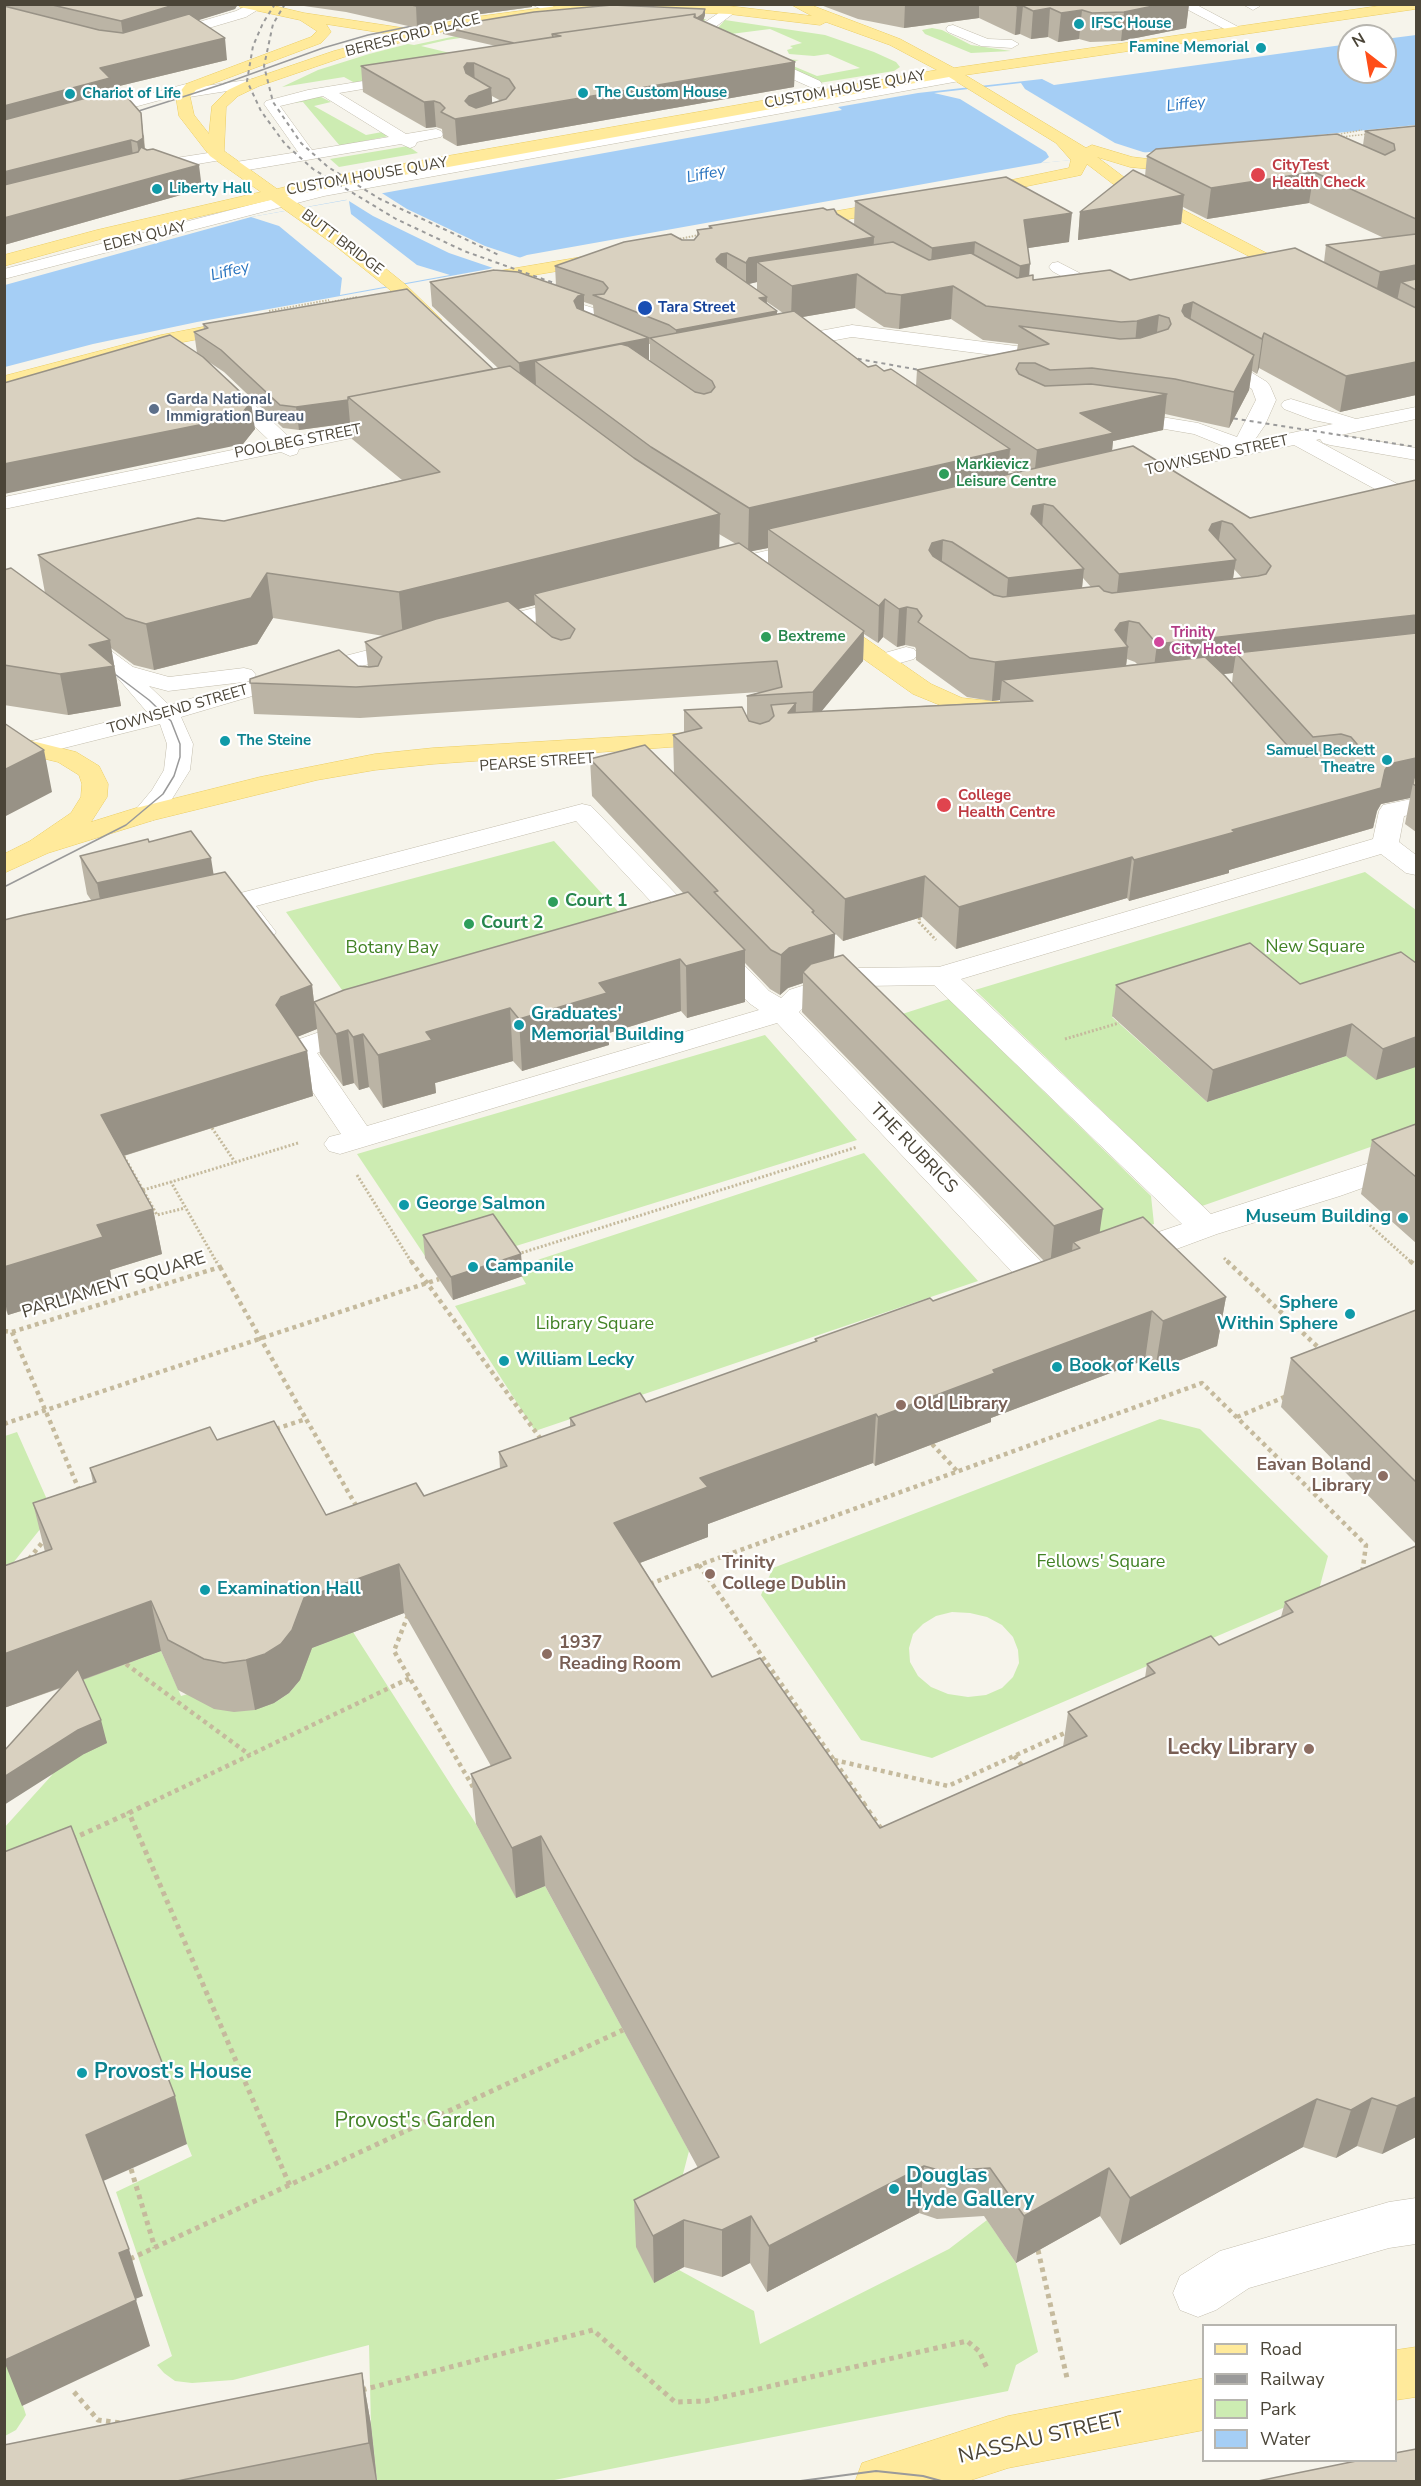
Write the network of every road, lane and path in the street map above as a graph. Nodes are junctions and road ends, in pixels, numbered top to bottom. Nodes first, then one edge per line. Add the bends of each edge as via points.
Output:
1 (537, 4) edge
2 (796, 4) edge
3 (1183, 4) edge
4 (254, 5) edge
5 (617, 5) edge
6 (551, 10) junction
7 (729, 10) junction
8 (1413, 11) edge
9 (304, 17) junction
10 (212, 22) junction
11 (852, 27) junction
12 (953, 28) dead end
13 (1239, 31) junction
14 (228, 33) dead end
15 (417, 33) junction
16 (144, 43) edge
17 (1012, 44) dead end
18 (954, 66) junction
19 (420, 76) edge
20 (254, 83) junction
21 (815, 84) dead end
22 (188, 90) junction
23 (325, 91) junction
24 (1362, 130) dead end
25 (436, 134) edge
26 (1370, 134) edge
27 (4, 138) edge
28 (403, 138) junction
29 (1062, 141) junction
30 (218, 154) junction
31 (308, 154) junction
32 (1084, 159) junction
33 (442, 163) junction
34 (150, 167) edge
35 (236, 167) junction
36 (1202, 168) edge
37 (959, 195) edge
38 (285, 200) junction
39 (917, 202) edge
40 (777, 227) edge
41 (709, 233) edge
42 (674, 240) edge
43 (611, 257) edge
44 (4, 261) edge
45 (1058, 267) dead end
46 (4, 274) edge
47 (489, 277) junction
48 (1315, 278) edge
49 (459, 283) edge
50 (429, 289) dead end
51 (1097, 289) junction
52 (397, 293) junction
53 (1066, 294) edge
54 (1116, 300) edge
55 (252, 323) edge
56 (593, 325) edge
57 (785, 326) edge
58 (444, 331) edge
59 (804, 340) junction
60 (161, 341) junction
61 (759, 349) edge
62 (1198, 349) edge
63 (180, 353) edge
64 (824, 354) edge
65 (1071, 359) edge
66 (206, 372) edge
67 (4, 382) edge
68 (1291, 405) dead end
69 (1099, 413) edge
70 (1416, 413) edge
71 (415, 419) edge
72 (1354, 426) junction
73 (1306, 437) junction
74 (1247, 446) junction
75 (288, 447) junction
76 (1416, 454) edge
77 (1127, 491) edge
78 (4, 503) edge
79 (1416, 504) edge
80 (1394, 512) edge
81 (835, 542) edge
82 (721, 547) edge
83 (745, 563) junction
84 (693, 575) edge
85 (769, 580) edge
86 (4, 582) edge
87 (603, 597) edge
88 (807, 607) edge
89 (514, 620) junction
90 (468, 632) edge
91 (536, 638) edge
92 (434, 640) edge
93 (906, 654) edge
94 (882, 661) junction
95 (328, 667) junction
96 (125, 672) junction
97 (362, 684) edge
98 (165, 715) junction
99 (931, 722) edge
100 (742, 736) edge
101 (4, 741) edge
102 (638, 743) junction
103 (39, 748) junction
104 (4, 756) edge
105 (651, 770) edge
106 (1416, 806) edge
107 (145, 814) junction
108 (1385, 844) junction
109 (39, 847) junction
110 (4, 865) edge
111 (1416, 867) edge
112 (922, 906) edge
113 (275, 949) edge
114 (838, 957) edge
115 (933, 976) junction
116 (859, 977) junction
117 (783, 1012) junction
118 (385, 1020) edge
119 (1119, 1023) edge
120 (1022, 1053) junction
121 (212, 1128) edge
122 (899, 1134) junction
123 (343, 1139) junction
124 (118, 1146) edge
125 (1416, 1158) edge
126 (236, 1162) junction
127 (171, 1182) junction
128 (1329, 1189) junction
129 (145, 1190) junction
130 (136, 1192) edge
131 (185, 1208) junction
132 (1205, 1227) junction
133 (509, 1257) edge
134 (1416, 1266) edge
135 (220, 1267) junction
136 (1235, 1270) dead end
137 (439, 1279) edge
138 (425, 1283) junction
139 (1044, 1285) junction
140 (1010, 1297) edge
141 (4, 1331) edge
142 (12, 1332) junction
143 (261, 1340) junction
144 (1328, 1358) edge
145 (1297, 1392) edge
146 (45, 1411) junction
147 (1236, 1418) junction
148 (306, 1419) junction
149 (4, 1424) edge
150 (273, 1430) edge
151 (932, 1444) edge
152 (547, 1448) edge
153 (957, 1471) junction
154 (81, 1495) edge
155 (359, 1511) edge
156 (51, 1532) edge
157 (699, 1565) junction
158 (33, 1568) edge
159 (1362, 1573) junction
160 (1373, 1576) edge
161 (1360, 1583) edge
162 (648, 1585) edge
163 (411, 1608) edge
164 (126, 1664) dead end
165 (773, 1673) junction
166 (762, 1677) edge
167 (410, 1678) junction
168 (801, 1713) junction
169 (791, 1718) edge
170 (1079, 1727) edge
171 (250, 1755) junction
172 (1014, 1756) junction
173 (834, 1760) junction
174 (1028, 1773) edge
175 (476, 1792) dead end
176 (129, 1813) junction
177 (886, 1835) edge
178 (67, 1841) edge
179 (623, 2030) edge
180 (131, 2169) dead end
181 (290, 2186) junction
182 (1416, 2221) edge
183 (155, 2247) junction
184 (1038, 2250) edge
185 (129, 2259) dead end
186 (1198, 2293) dead end
187 (987, 2368) dead end
188 (1416, 2372) edge
189 (1397, 2375) edge
190 (1067, 2381) dead end
191 (74, 2392) dead end
192 (354, 2392) edge
193 (1202, 2404) edge
194 (132, 2424) edge
195 (881, 2481) edge

1 - 6 street
2 - 11 main road
3 - 13 street
4 - 9 main road
4 - 10 street
5 - 6 main road, BERESFORD PLACE
5 - 7 main road, BERESFORD PLACE
6 - 15 main road, BERESFORD PLACE
7 - 11 main road, BERESFORD PLACE
7 - 21 street via 695,33
8 - 13 main road, CUSTOM HOUSE QUAY via 1383,10
8 - 18 main road, CUSTOM HOUSE QUAY
9 - 15 main road
9 - 22 main road, BERESFORD PLACE via 322,28 324,32 316,40
10 - 14 street
10 - 16 street
11 - 18 main road
12 - 17 street via 986,43
13 - 18 main road, CUSTOM HOUSE QUAY via 1007,63
15 - 20 main road, BERESFORD PLACE
18 - 29 main road via 977,88
18 - 33 main road, CUSTOM HOUSE QUAY
18 - 38 street, CUSTOM HOUSE QUAY
19 - 23 street
20 - 22 street, BERESFORD PLACE
20 - 30 main road, BERESFORD PLACE via 233,93 219,106
22 - 27 street, BERESFORD PLACE
22 - 30 main road via 183,97 187,116
23 - 28 street
23 - 31 street via 271,104
24 - 26 path via 1334,135 1335,138
25 - 28 street
28 - 31 street
28 - 33 street
29 - 32 main road
29 - 36 main road via 1144,164
30 - 34 street
30 - 35 main road
31 - 35 street
32 - 37 main road via 1071,174
32 - 48 main road via 1127,187 1294,274
33 - 38 main road, CUSTOM HOUSE QUAY via 322,183
35 - 38 main road
38 - 44 main road, EDEN QUAY via 97,235
38 - 46 street, EDEN QUAY
38 - 52 main road, BUTT BRIDGE
39 - 40 main road
41 - 42 path
43 - 47 main road
45 - 51 street
47 - 49 main road
47 - 56 street
50 - 52 main road
51 - 53 street
51 - 54 street
52 - 58 main road
55 - 60 main road
57 - 59 street
59 - 61 street
59 - 64 street
59 - 65 street via 852,331
60 - 63 street
60 - 67 main road
62 - 74 street via 1260,386 1266,400
66 - 75 street via 268,416
68 - 72 street
69 - 74 street via 1198,429
70 - 72 street, TOWNSEND STREET
71 - 75 street, POOLBEG STREET
72 - 73 street, TOWNSEND STREET
73 - 74 street, TOWNSEND STREET
73 - 76 street
73 - 79 street
74 - 77 street, TOWNSEND STREET via 1101,480
75 - 78 street, POOLBEG STREET
79 - 80 street
81 - 83 street
82 - 83 main road
83 - 84 street
83 - 85 main road
86 - 96 street
87 - 89 street
88 - 94 main road
89 - 90 street
89 - 91 street
92 - 95 street, TOWNSEND STREET
93 - 94 street
94 - 99 main road via 922,689 957,705 1011,708
95 - 96 street, TOWNSEND STREET via 168,684
95 - 97 street
95 - 98 street, TOWNSEND STREET
96 - 98 street
98 - 103 street, TOWNSEND STREET
98 - 107 street via 178,736 180,757 174,779
100 - 102 main road, PEARSE STREET
101 - 103 main road
102 - 105 street via 641,759
102 - 107 main road, PEARSE STREET via 433,756 317,772
103 - 104 street, TOWNSEND STREET
103 - 109 main road via 81,763 90,771 95,784 94,797 81,818
106 - 108 street via 1392,811
107 - 109 main road, PEARSE STREET
108 - 111 street
108 - 115 street
109 - 110 main road
112 - 115 path via 919,922 937,939 898,951
113 - 117 street, THE RUBRICS via 228,904 582,812 684,933 759,997
114 - 116 street
115 - 116 street
115 - 120 street
116 - 117 street via 799,996
117 - 122 street, THE RUBRICS
117 - 123 street
118 - 123 street via 332,1024 298,1048
119 - 120 path
120 - 132 street
121 - 126 path
122 - 133 path
122 - 139 street, THE RUBRICS
123 - 126 path
123 - 138 path
124 - 129 path
125 - 128 street
126 - 127 path
127 - 129 path
127 - 131 path, PARLIAMENT SQUARE
128 - 132 street
128 - 134 path
129 - 130 path
129 - 131 path via 157,1215
131 - 135 path, PARLIAMENT SQUARE
132 - 139 street
135 - 142 path, PARLIAMENT SQUARE
135 - 143 path
136 - 144 path
137 - 138 path
138 - 143 path
138 - 152 path
139 - 140 street
141 - 142 path, PARLIAMENT SQUARE
142 - 146 path
143 - 146 path
143 - 148 path
145 - 147 path
146 - 149 path
146 - 154 path
147 - 153 path via 1202,1383
147 - 159 path via 1366,1545
148 - 150 path
148 - 155 path
151 - 153 path
153 - 157 path
156 - 158 path via 29,1559
157 - 162 path
157 - 165 path
159 - 160 path
159 - 161 path
163 - 167 path via 394,1651
164 - 171 path
165 - 166 path
165 - 168 path
167 - 171 path
167 - 175 path
168 - 169 path
168 - 173 path
170 - 172 path
171 - 176 path
172 - 173 path via 948,1786
172 - 174 path
173 - 177 path
176 - 178 path
176 - 181 path
179 - 181 path
180 - 183 path
181 - 183 path
182 - 186 street via 1237,2268
183 - 185 path
184 - 190 path
187 - 192 path via 979,2350 968,2341 706,2401 675,2402 593,2330
188 - 189 main road
191 - 194 path via 98,2420
193 - 195 main road, NASSAU STREET via 1008,2442

